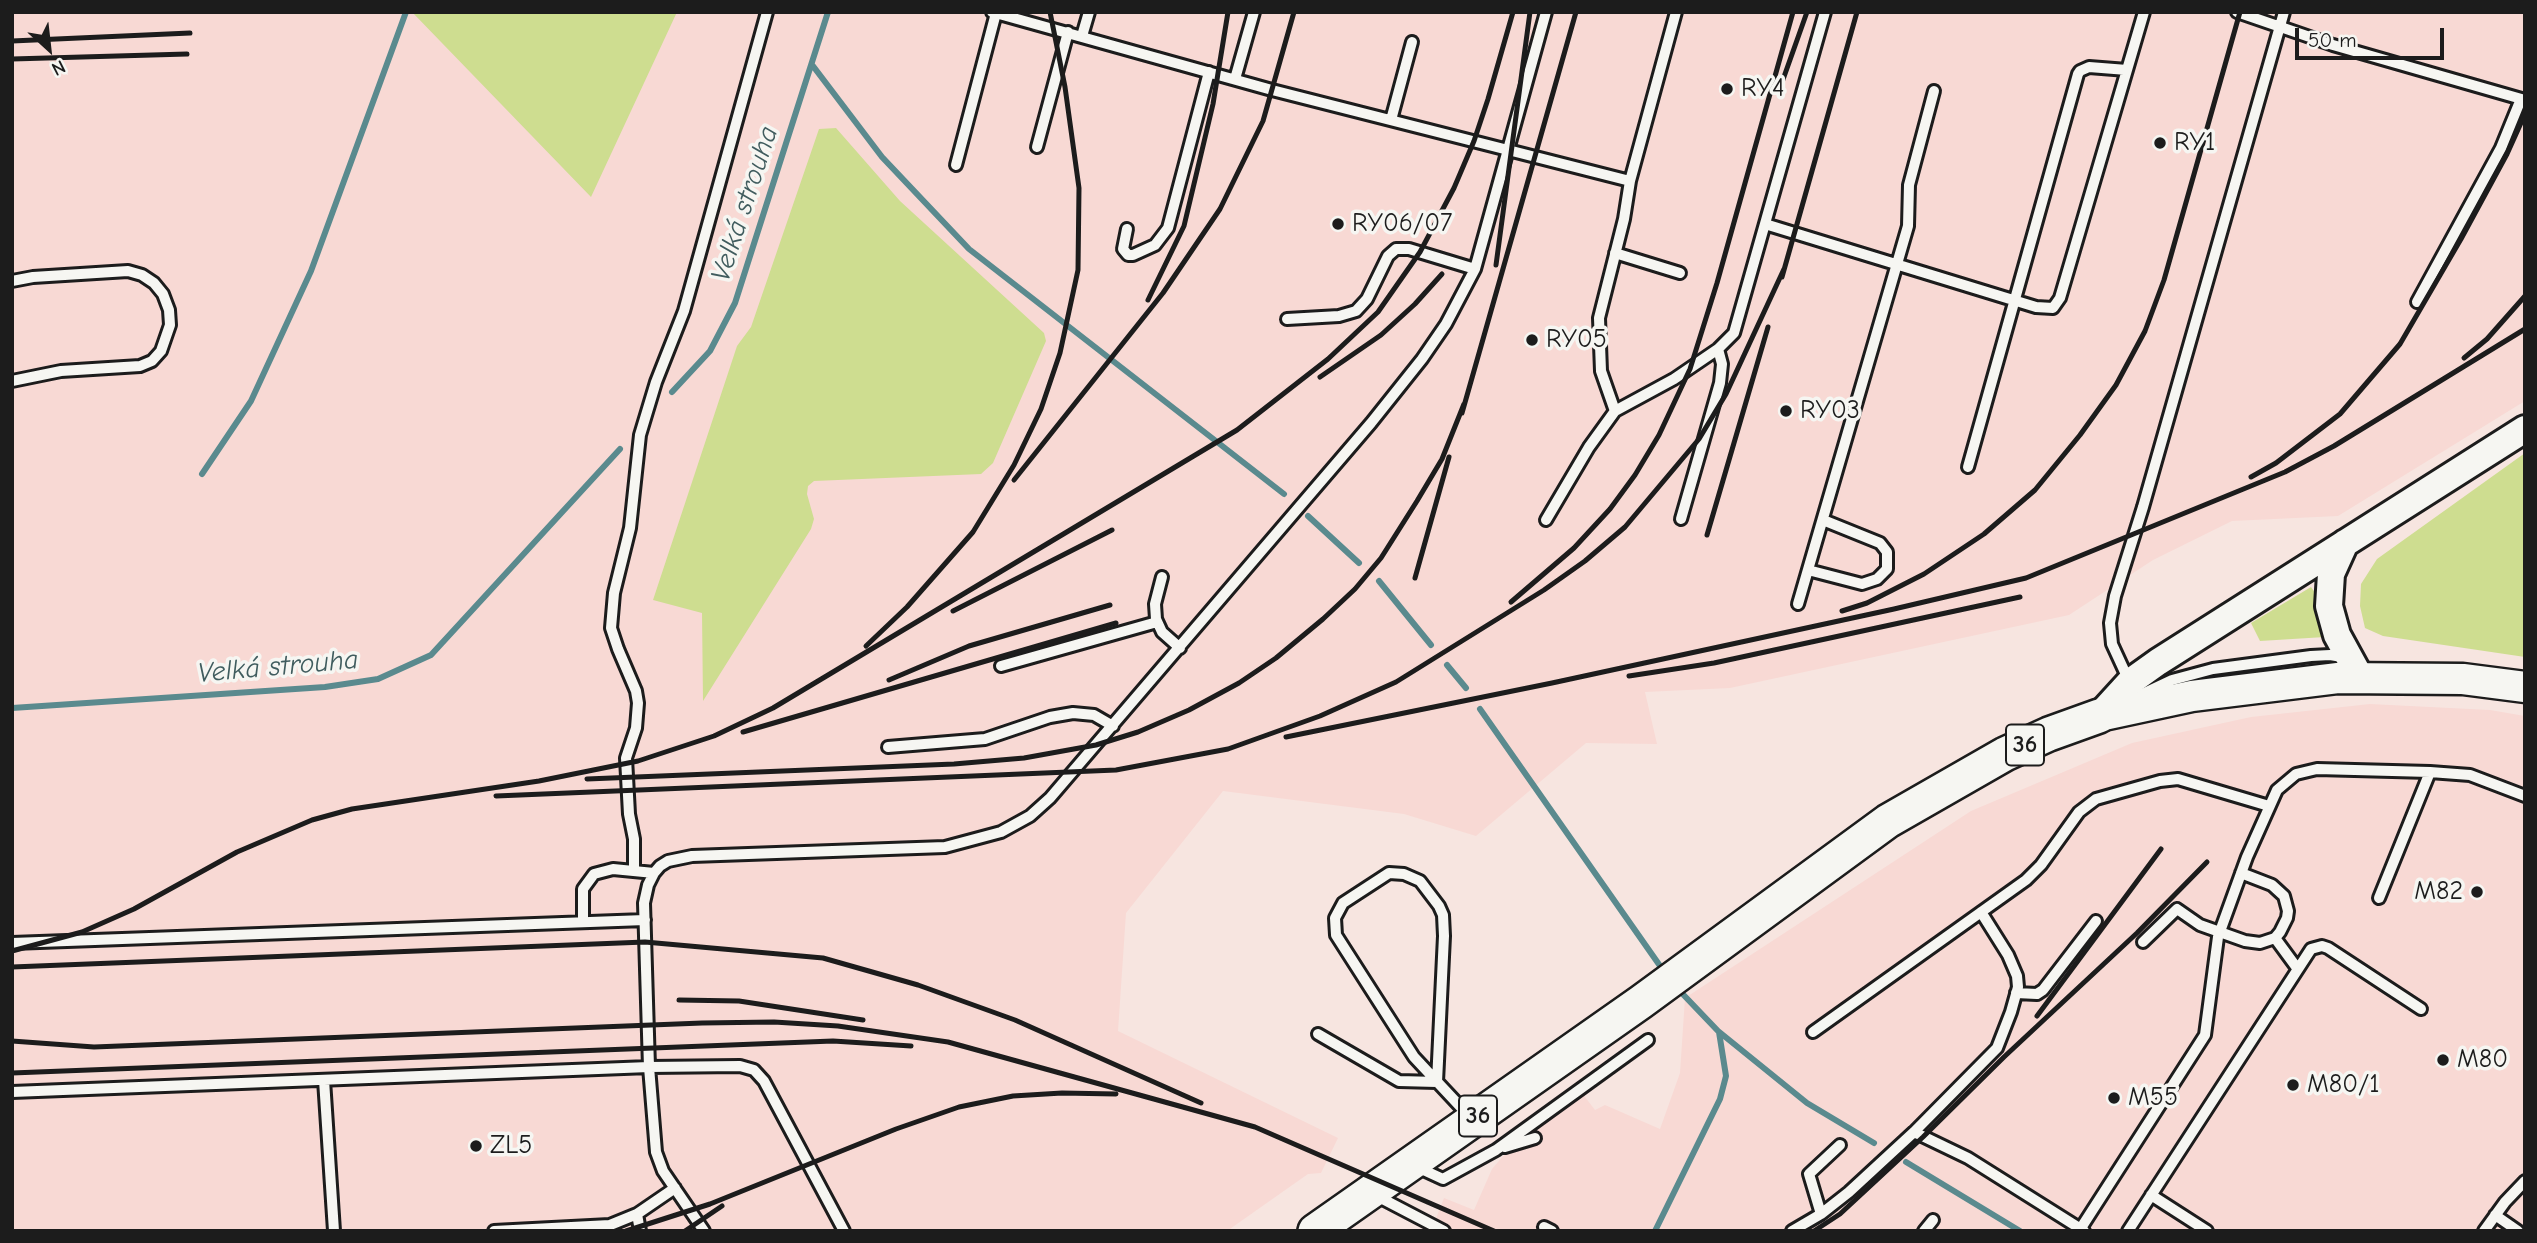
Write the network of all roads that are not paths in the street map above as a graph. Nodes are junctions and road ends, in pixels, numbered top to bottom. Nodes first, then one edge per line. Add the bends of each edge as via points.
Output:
1 (767, 12) edge
2 (1089, 12) edge
3 (1254, 12) edge
4 (1546, 12) edge
5 (1676, 12) edge
6 (1825, 12) edge
7 (2144, 12) edge
8 (2236, 12) edge
9 (2284, 12) edge
10 (994, 13) edge
11 (2280, 28) junction
12 (1068, 32) junction
13 (1082, 36) junction
14 (1412, 42) dead end
15 (2127, 70) junction
16 (1209, 72) junction
17 (1235, 79) junction
18 (1934, 91) dead end
19 (2523, 100) edge
20 (1391, 120) junction
21 (1037, 147) dead end
22 (1507, 149) junction
23 (956, 165) dead end
24 (1630, 181) junction
25 (1765, 224) junction
26 (1127, 229) dead end
27 (1615, 253) junction
28 (1897, 265) junction
29 (1475, 269) junction
30 (1680, 273) dead end
31 (12, 281) edge
32 (2014, 301) junction
33 (2417, 302) dead end
34 (1287, 319) dead end
35 (1718, 349) junction
36 (12, 381) edge
37 (1615, 411) junction
38 (2525, 429) edge
39 (1968, 467) dead end
40 (1681, 519) dead end
41 (1546, 520) dead end
42 (1823, 520) junction
43 (2345, 543) junction
44 (1808, 570) junction
45 (1162, 578) dead end
46 (1798, 604) dead end
47 (1157, 622) junction
48 (1180, 648) junction
49 (1001, 666) dead end
50 (2355, 668) junction
51 (2130, 682) junction
52 (2525, 687) edge
53 (2099, 716) junction
54 (1113, 726) junction
55 (888, 747) dead end
56 (2430, 772) junction
57 (2525, 796) edge
58 (2269, 806) junction
59 (634, 871) junction
60 (654, 873) junction
61 (2241, 873) junction
62 (2379, 898) dead end
63 (1981, 912) junction
64 (645, 920) junction
65 (2096, 921) dead end
66 (583, 922) junction
67 (2220, 932) junction
68 (2274, 938) junction
69 (2143, 942) dead end
70 (12, 943) edge
71 (2297, 968) junction
72 (2016, 993) junction
73 (2421, 1009) dead end
74 (1813, 1032) dead end
75 (1318, 1034) dead end
76 (1648, 1040) dead end
77 (649, 1067) junction
78 (324, 1080) junction
79 (1437, 1082) junction
80 (12, 1092) edge
81 (1473, 1120) junction
82 (1914, 1132) junction
83 (1535, 1139) dead end
84 (1840, 1145) dead end
85 (1496, 1150) junction
86 (1411, 1164) junction
87 (2525, 1181) edge
88 (675, 1188) junction
89 (1370, 1192) junction
90 (2151, 1195) junction
91 (637, 1214) junction
92 (1821, 1214) junction
93 (2495, 1215) junction
94 (1933, 1220) dead end
95 (1798, 1229) edge
96 (2082, 1230) edge
97 (334, 1231) edge
98 (494, 1231) edge
99 (640, 1231) edge
100 (704, 1231) edge
101 (844, 1231) edge
102 (1315, 1231) edge
103 (1444, 1231) edge
104 (1924, 1231) edge
105 (2128, 1231) edge
106 (2207, 1231) edge
107 (2484, 1231) edge
108 (2518, 1231) edge

1 - 59 lane via 684,311 640,435 630,528 614,593 611,628 638,703 626,758
2 - 13 lane
3 - 17 lane
4 - 22 lane
5 - 24 lane
6 - 25 lane
7 - 15 lane
8 - 11 lane
9 - 11 lane
10 - 12 lane
10 - 23 lane
11 - 19 lane
11 - 51 lane via 2115,596 2112,645
12 - 13 lane
12 - 21 lane
13 - 16 lane
14 - 20 lane
15 - 32 lane via 2089,67 2080,71
15 - 32 lane via 2060,298 2048,309
16 - 17 lane
16 - 26 lane via 1168,228 1155,245 1133,255 1124,249
17 - 20 lane
18 - 28 lane via 1911,177 1910,219
19 - 33 lane
20 - 22 lane
22 - 24 lane
22 - 29 lane
24 - 27 lane
25 - 28 lane
25 - 35 lane via 1734,332
27 - 30 lane
27 - 37 lane via 1598,334 1601,371
28 - 32 lane
28 - 42 lane
29 - 34 lane via 1396,249 1356,311
29 - 48 lane via 1422,359
31 - 36 lane via 128,271 154,283 169,310 170,325 161,351 140,366 61,371
32 - 39 lane
35 - 37 lane
35 - 40 lane via 1720,383
37 - 41 lane
38 - 43 street
42 - 44 lane
42 - 44 lane via 1880,543 1887,552 1887,569 1862,584
43 - 50 street via 2331,574 2329,606 2337,635
43 - 51 street
44 - 46 lane
45 - 47 lane via 1155,604
47 - 48 lane
47 - 49 lane
48 - 54 lane
50 - 52 main road
50 - 53 main road
51 - 53 street
53 - 81 main road, 36 via 2005,754 1888,821
54 - 55 lane via 1094,715 1073,713 985,739
54 - 60 lane via 1042,806 986,838 922,849 692,856 668,861
56 - 57 lane via 2470,775
56 - 58 lane via 2306,770 2286,781
56 - 62 lane
58 - 61 lane
58 - 63 lane via 2178,779 2095,799 2079,812 2034,873
59 - 60 lane
59 - 66 lane via 603,871 587,880 581,898
60 - 64 lane via 645,895
61 - 67 lane
61 - 68 lane via 2273,885 2284,896 2287,918
63 - 72 lane via 2015,967
63 - 74 lane
64 - 66 lane
64 - 77 lane
65 - 72 lane via 2043,990 2030,995
66 - 70 lane
67 - 68 lane via 2252,943
67 - 69 lane via 2177,909
67 - 96 lane via 2205,1035
68 - 71 lane
71 - 73 lane via 2311,949 2322,946
71 - 90 lane
72 - 82 lane via 1997,1048
75 - 79 lane via 1399,1081
76 - 85 lane
77 - 78 lane
77 - 88 lane via 656,1152
77 - 101 lane via 740,1066 754,1070
78 - 80 lane
78 - 97 lane
79 - 79 lane via 1443,915 1420,881 1389,873 1343,903 1335,918 1336,935 1406,1045
79 - 81 lane
81 - 86 main road, 36
82 - 92 lane
82 - 96 lane via 1968,1158
83 - 85 lane
84 - 92 lane via 1809,1174
85 - 86 lane via 1443,1179
86 - 89 main road, 36
87 - 93 lane
88 - 91 lane
88 - 100 lane
89 - 102 main road, 36
89 - 103 lane
90 - 105 lane
90 - 106 lane
91 - 98 lane via 603,1226
91 - 99 lane
92 - 95 lane
93 - 107 lane
93 - 108 lane
94 - 104 lane

